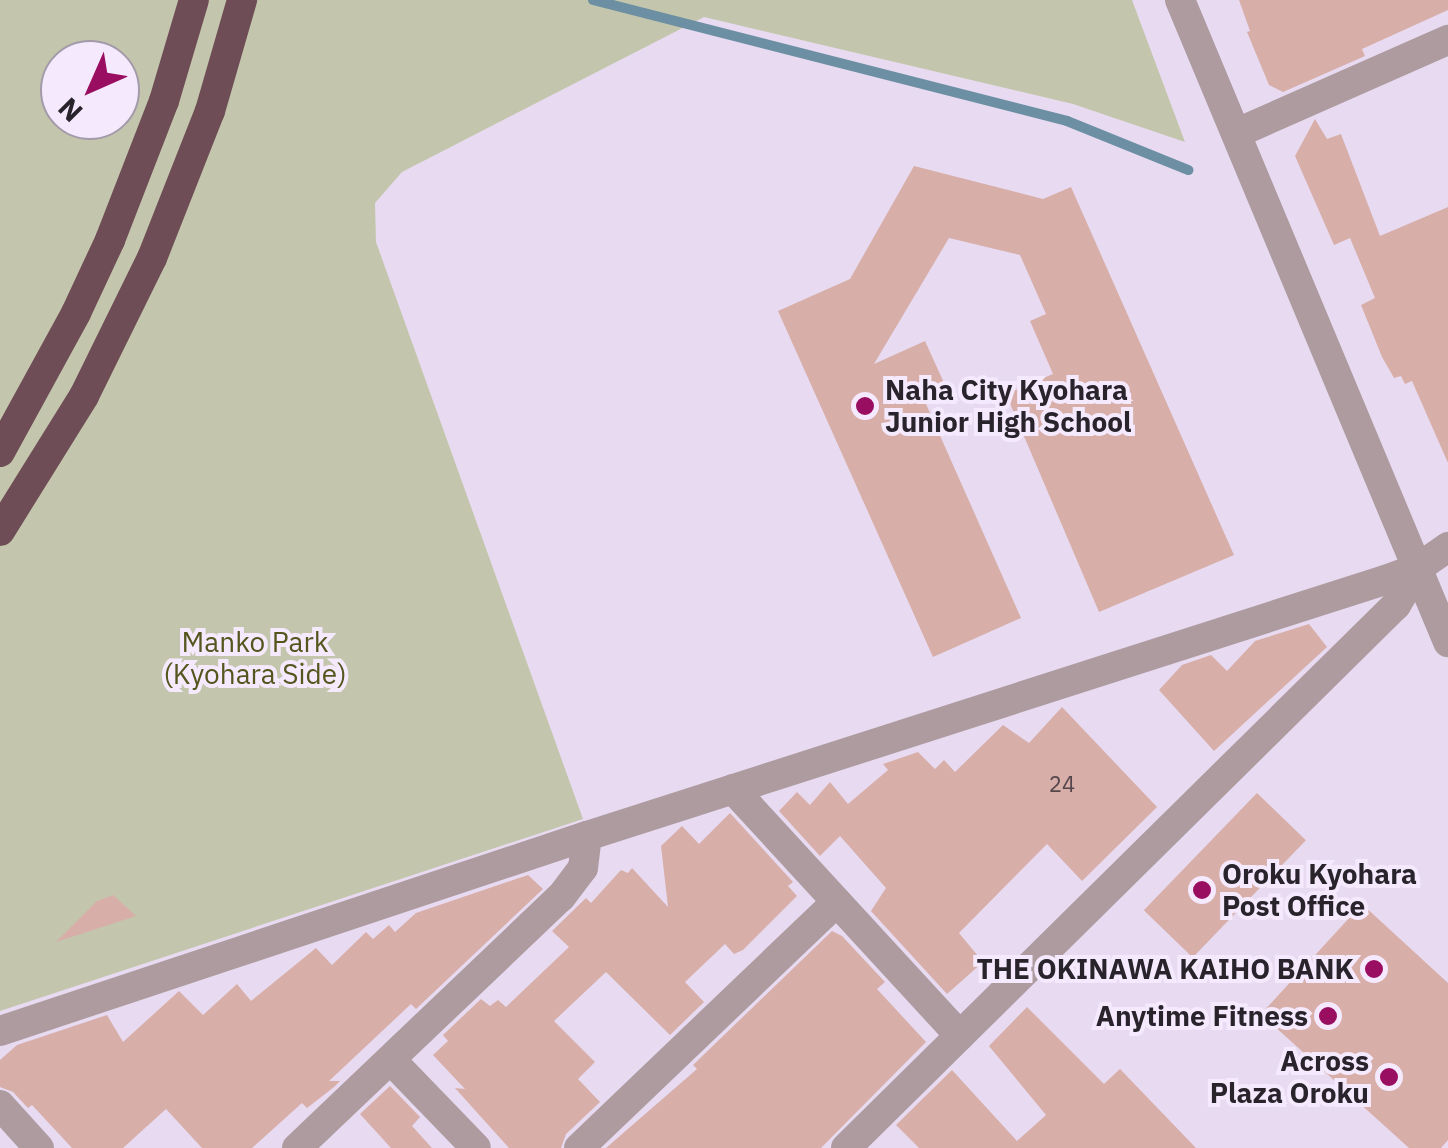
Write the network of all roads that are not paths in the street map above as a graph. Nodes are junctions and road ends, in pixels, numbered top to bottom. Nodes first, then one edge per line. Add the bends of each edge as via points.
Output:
1 (194, 0) edge
2 (242, 0) edge
3 (1180, 0) edge
4 (1448, 40) edge
5 (1237, 133) junction
6 (0, 452) edge
7 (0, 532) edge
8 (1448, 547) edge
9 (1418, 568) junction
10 (1448, 642) edge
11 (733, 789) junction
12 (587, 836) junction
13 (836, 902) junction
14 (0, 1031) edge
15 (960, 1036) junction
16 (392, 1060) junction
17 (0, 1105) edge
18 (40, 1148) edge
19 (297, 1148) edge
20 (476, 1148) edge
21 (578, 1148) edge
22 (846, 1148) edge

1 - 6 highway via 164,101 110,240
2 - 7 highway via 210,112 152,258 84,396
3 - 5 street
4 - 5 street
5 - 9 street
8 - 9 street
9 - 10 street
9 - 11 street
9 - 15 street via 1396,605
11 - 12 street
11 - 13 street
12 - 14 street
12 - 16 street via 583,868 561,898
13 - 15 street
13 - 21 street
15 - 22 street
16 - 19 street
16 - 20 street
17 - 18 street

